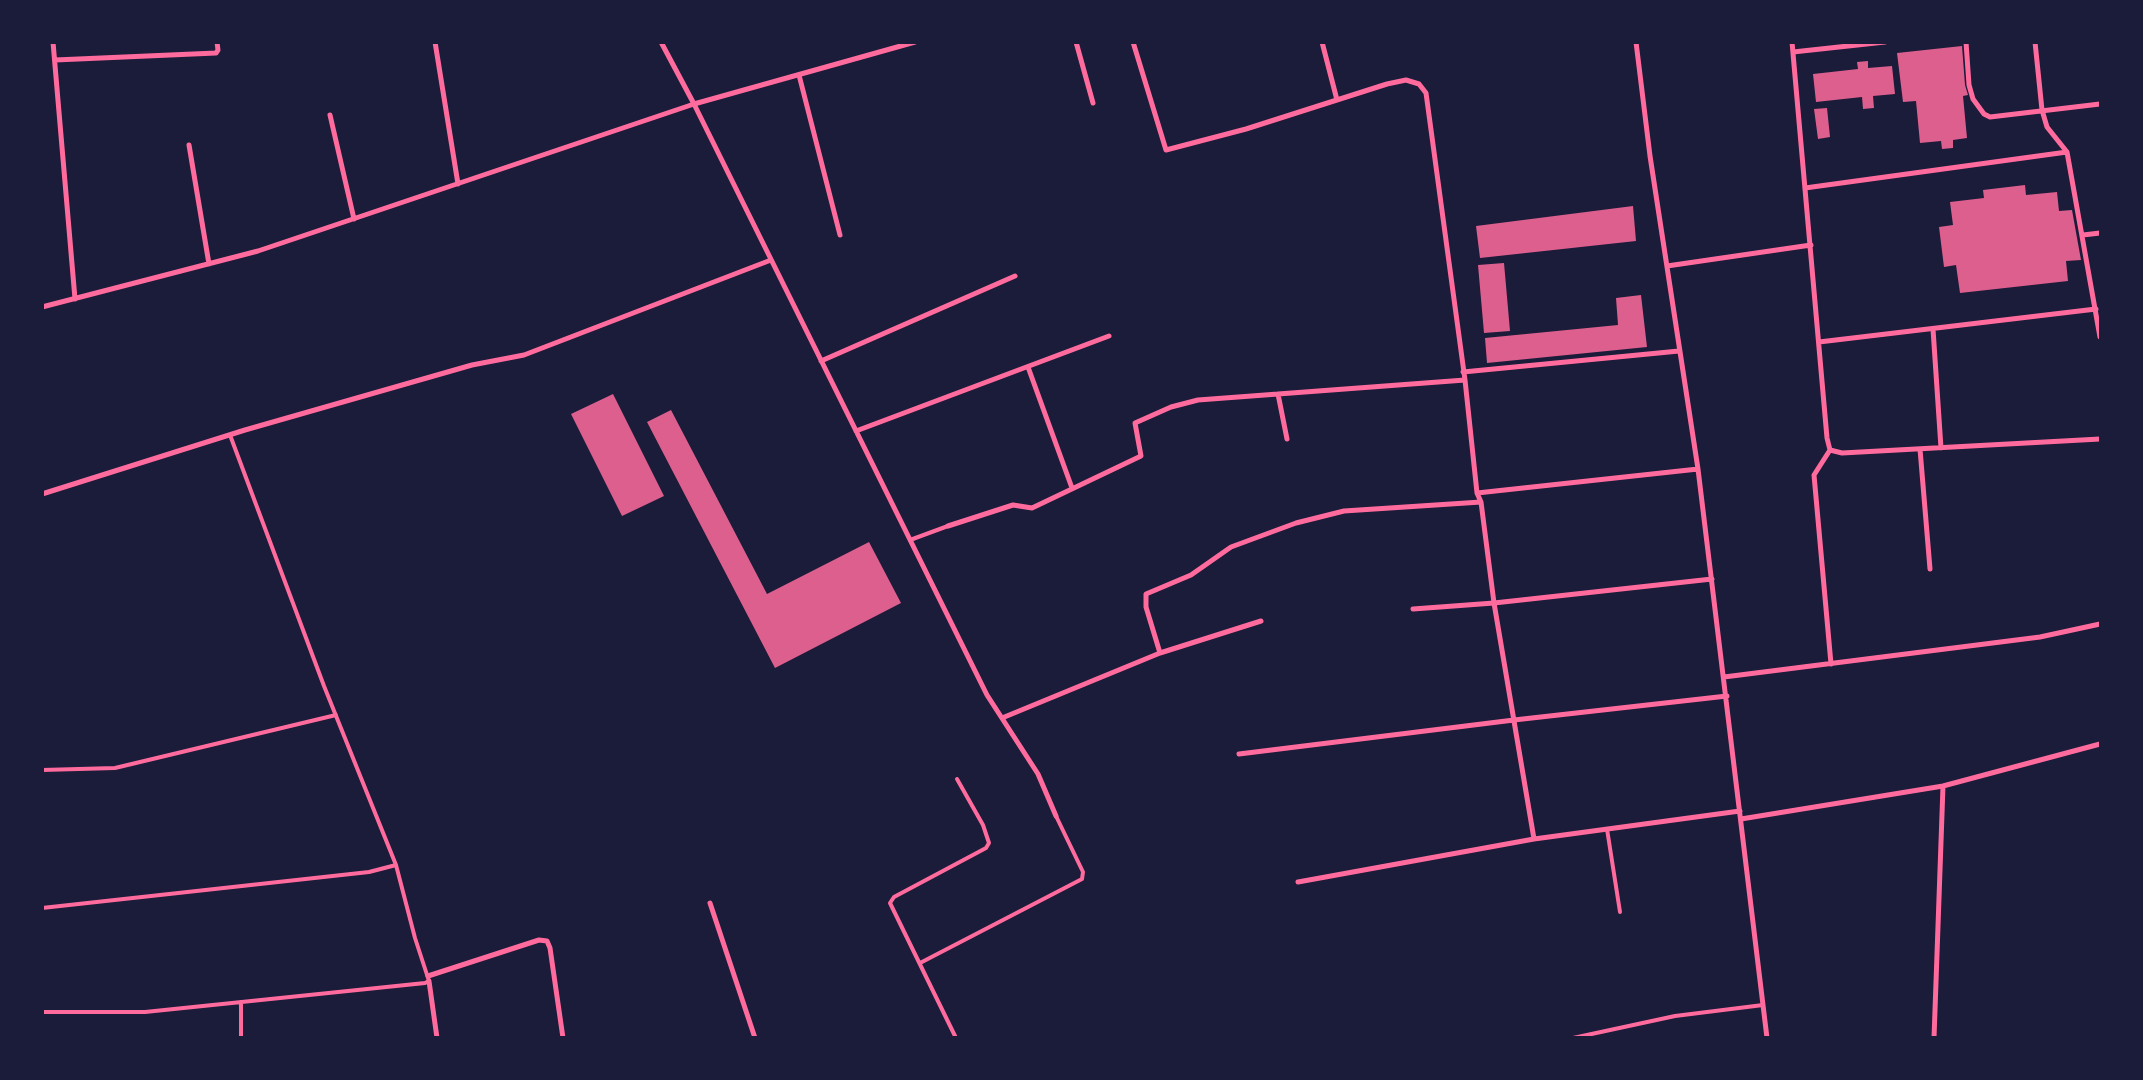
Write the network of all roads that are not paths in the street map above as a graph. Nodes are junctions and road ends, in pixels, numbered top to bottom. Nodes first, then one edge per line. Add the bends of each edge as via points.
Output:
1 (53, 42) edge
2 (217, 42) edge
3 (435, 42) edge
4 (661, 42) edge
5 (915, 42) edge
6 (1076, 42) edge
7 (1133, 42) edge
8 (1322, 42) edge
9 (1636, 42) edge
10 (1792, 42) edge
11 (1885, 42) edge
12 (1966, 42) edge
13 (2035, 42) edge
14 (1793, 52) junction
15 (55, 60) junction
16 (799, 75) junction
17 (1337, 100) junction
18 (1092, 103) dead end
19 (694, 104) junction
20 (2100, 104) edge
21 (2042, 110) junction
22 (330, 114) dead end
23 (189, 144) dead end
24 (2066, 152) junction
25 (458, 184) junction
26 (1805, 188) junction
27 (354, 219) junction
28 (2100, 233) edge
29 (840, 235) dead end
30 (2083, 235) junction
31 (1811, 245) junction
32 (771, 260) junction
33 (209, 264) junction
34 (1667, 266) junction
35 (1015, 276) dead end
36 (75, 299) junction
37 (42, 307) edge
38 (2096, 309) junction
39 (1933, 329) junction
40 (1109, 336) dead end
41 (2100, 337) edge
42 (1819, 342) junction
43 (1679, 351) junction
44 (821, 361) junction
45 (1028, 368) junction
46 (1463, 372) junction
47 (1464, 380) junction
48 (1278, 394) junction
49 (856, 432) junction
50 (230, 435) junction
51 (2100, 439) edge
52 (1287, 440) dead end
53 (1941, 448) junction
54 (1920, 449) junction
55 (1830, 450) junction
56 (1698, 469) junction
57 (1072, 488) junction
58 (1477, 493) junction
59 (42, 494) edge
60 (1481, 502) junction
61 (948, 526) joint
62 (910, 540) junction
63 (1930, 569) dead end
64 (1712, 579) junction
65 (1494, 603) junction
66 (1413, 609) dead end
67 (1261, 622) dead end
68 (2100, 624) edge
69 (1160, 653) junction
70 (1831, 664) junction
71 (1724, 677) junction
72 (1727, 696) junction
73 (336, 715) junction
74 (1002, 718) junction
75 (1514, 720) junction
76 (2100, 744) edge
77 (1239, 754) dead end
78 (42, 770) edge
79 (957, 779) dead end
80 (1943, 786) junction
81 (1740, 811) junction
82 (1056, 816) joint
83 (1741, 819) junction
84 (1607, 829) junction
85 (1534, 839) junction
86 (396, 865) junction
87 (1298, 882) dead end
88 (710, 903) dead end
89 (42, 908) edge
90 (1620, 912) dead end
91 (920, 963) junction
92 (428, 978) junction
93 (241, 1002) junction
94 (1764, 1005) junction
95 (42, 1012) edge
96 (241, 1038) edge
97 (437, 1038) edge
98 (563, 1038) edge
99 (755, 1038) edge
100 (956, 1038) edge
101 (1573, 1038) edge
102 (1767, 1038) edge
103 (1934, 1038) edge

1 - 15 street
2 - 15 street via 216,53
3 - 25 street
4 - 19 street
5 - 16 street
6 - 18 street
7 - 17 street via 1166,150
8 - 17 street
9 - 34 street
10 - 14 street
11 - 14 street
12 - 21 street via 1969,85 1984,114 1990,117
13 - 21 street
14 - 26 street
15 - 36 street
16 - 19 street
16 - 29 street
17 - 46 street via 1406,80 1419,84 1426,94
19 - 25 street
19 - 32 street
20 - 21 street
21 - 24 street via 2046,127
22 - 27 street
23 - 33 street
24 - 26 street
24 - 30 street
25 - 27 street
26 - 31 street
27 - 33 street
28 - 30 street
30 - 38 street
31 - 34 street
31 - 42 street
32 - 44 street
32 - 50 street via 524,355 472,365
33 - 36 street
34 - 43 street
35 - 44 street
36 - 37 street
38 - 39 street
38 - 41 street
39 - 42 street
39 - 53 street
40 - 45 street
42 - 55 street
43 - 46 street
43 - 56 street
44 - 49 street
45 - 49 street
45 - 57 street
46 - 47 street
47 - 48 street
47 - 58 street
48 - 52 street
48 - 57 street via 1198,400 1135,423 1141,456
49 - 62 street
50 - 59 street
50 - 73 lane
51 - 53 street
53 - 54 street
54 - 55 street via 1842,453
54 - 63 street
55 - 70 street via 1814,476
56 - 58 street
56 - 64 street
57 - 61 street via 1032,508 1013,506
58 - 60 street
60 - 65 street
60 - 69 street via 1344,511 1296,523 1231,547 1190,575 1146,594 1146,607
61 - 62 lane
62 - 74 street via 987,695
64 - 65 street
64 - 71 street
65 - 66 street
65 - 75 street
67 - 69 street
68 - 70 street via 2040,636
69 - 74 street
70 - 71 street
71 - 72 street
72 - 75 street
72 - 81 street
73 - 78 lane via 115,768
73 - 86 lane
74 - 82 street via 1038,774
75 - 77 street
75 - 85 street
76 - 80 street
79 - 91 lane via 983,825 989,843 986,848 894,897 890,903
80 - 83 street
80 - 103 street
81 - 83 street
81 - 84 street
82 - 91 lane via 1084,872 1082,879
83 - 94 street
84 - 85 street
84 - 90 lane
85 - 87 street
86 - 89 lane via 369,872
86 - 92 lane
88 - 99 street
91 - 100 lane
92 - 93 lane via 425,983
92 - 97 street
92 - 98 street via 539,940 547,941
93 - 95 lane via 145,1012
93 - 96 lane
94 - 101 lane via 1675,1016
94 - 102 street

